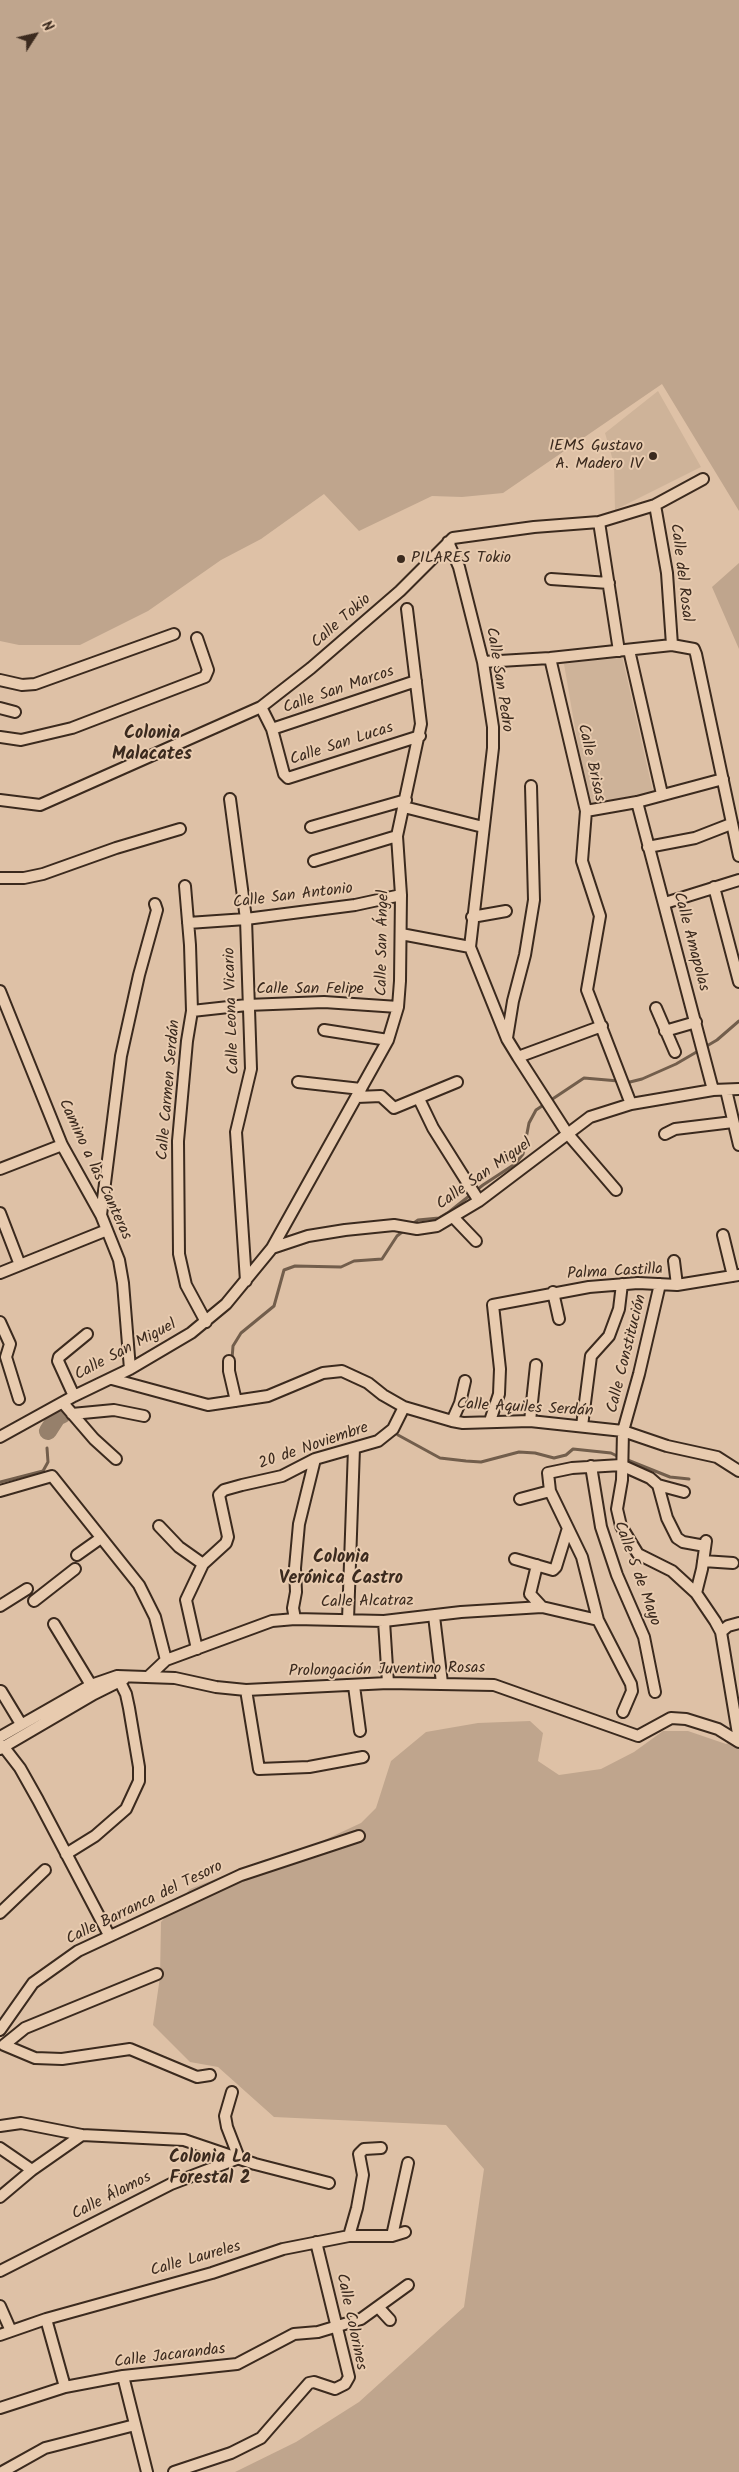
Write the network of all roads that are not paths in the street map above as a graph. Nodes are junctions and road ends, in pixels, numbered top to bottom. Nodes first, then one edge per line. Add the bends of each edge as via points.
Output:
1 (703, 480) dead end
2 (655, 505) junction
3 (598, 522) junction
4 (448, 542) junction
5 (550, 579) dead end
6 (610, 583) junction
7 (407, 609) dead end
8 (174, 634) dead end
9 (197, 638) dead end
10 (672, 645) junction
11 (624, 650) junction
12 (550, 658) junction
13 (483, 662) junction
14 (0, 680) edge
15 (416, 680) junction
16 (261, 707) junction
17 (0, 708) edge
18 (15, 712) dead end
19 (272, 730) junction
20 (420, 736) junction
21 (0, 737) edge
22 (723, 779) junction
23 (531, 786) dead end
24 (662, 794) junction
25 (0, 800) edge
26 (230, 800) dead end
27 (637, 802) junction
28 (405, 804) junction
29 (586, 811) junction
30 (731, 824) junction
31 (311, 827) dead end
32 (483, 827) junction
33 (180, 829) dead end
34 (397, 836) junction
35 (648, 847) junction
36 (739, 856) edge
37 (314, 862) dead end
38 (0, 878) edge
39 (739, 880) edge
40 (185, 886) dead end
41 (714, 887) junction
42 (401, 895) junction
43 (665, 903) junction
44 (155, 904) dead end
45 (506, 911) dead end
46 (472, 917) junction
47 (246, 919) junction
48 (188, 923) junction
49 (401, 934) junction
50 (470, 947) junction
51 (739, 982) edge
52 (0, 991) edge
53 (247, 1005) junction
54 (398, 1007) junction
55 (656, 1008) dead end
56 (192, 1011) junction
57 (696, 1022) junction
58 (602, 1026) junction
59 (324, 1030) dead end
60 (665, 1031) junction
61 (507, 1038) junction
62 (388, 1040) junction
63 (676, 1052) dead end
64 (518, 1057) junction
65 (298, 1082) dead end
66 (457, 1082) dead end
67 (713, 1090) junction
68 (726, 1090) junction
69 (739, 1090) edge
70 (359, 1093) junction
71 (419, 1099) junction
72 (630, 1104) junction
73 (733, 1122) junction
74 (567, 1134) junction
75 (665, 1134) dead end
76 (62, 1144) junction
77 (739, 1145) edge
78 (0, 1169) edge
79 (616, 1190) dead end
80 (478, 1200) junction
81 (0, 1213) edge
82 (100, 1215) junction
83 (454, 1218) junction
84 (107, 1230) junction
85 (723, 1235) dead end
86 (476, 1241) dead end
87 (272, 1248) junction
88 (674, 1261) dead end
89 (20, 1265) junction
90 (0, 1273) edge
91 (736, 1276) edge
92 (246, 1282) junction
93 (622, 1284) junction
94 (660, 1284) junction
95 (677, 1285) junction
96 (553, 1292) junction
97 (558, 1318) dead end
98 (0, 1322) edge
99 (206, 1322) junction
100 (87, 1334) dead end
101 (3, 1358) edge
102 (229, 1361) dead end
103 (536, 1365) dead end
104 (130, 1369) junction
105 (112, 1379) junction
106 (464, 1381) dead end
107 (74, 1396) junction
108 (19, 1399) dead end
109 (236, 1401) junction
110 (63, 1403) junction
111 (404, 1408) junction
112 (72, 1414) junction
113 (144, 1416) dead end
114 (452, 1421) junction
115 (490, 1421) junction
116 (530, 1421) junction
117 (582, 1426) junction
118 (623, 1431) junction
119 (0, 1436) edge
120 (354, 1448) junction
121 (315, 1458) junction
122 (116, 1459) dead end
123 (621, 1465) junction
124 (590, 1466) junction
125 (739, 1471) edge
126 (658, 1485) junction
127 (0, 1491) edge
128 (550, 1491) junction
129 (684, 1492) dead end
130 (520, 1499) dead end
131 (159, 1526) dead end
132 (568, 1528) junction
133 (101, 1538) junction
134 (76, 1555) dead end
135 (515, 1559) dead end
136 (703, 1561) junction
137 (733, 1563) dead end
138 (203, 1564) junction
139 (537, 1565) junction
140 (75, 1569) dead end
141 (27, 1589) dead end
142 (696, 1593) junction
143 (34, 1601) dead end
144 (0, 1606) edge
145 (542, 1607) junction
146 (434, 1616) junction
147 (295, 1619) junction
148 (348, 1620) junction
149 (598, 1620) junction
150 (384, 1621) junction
151 (739, 1623) edge
152 (54, 1624) dead end
153 (721, 1632) junction
154 (197, 1649) junction
155 (166, 1660) junction
156 (148, 1677) junction
157 (121, 1678) junction
158 (388, 1683) junction
159 (442, 1683) junction
160 (91, 1685) junction
161 (354, 1686) junction
162 (246, 1690) junction
163 (1, 1691) edge
164 (656, 1692) dead end
165 (623, 1712) dead end
166 (21, 1724) junction
167 (360, 1731) dead end
168 (739, 1741) edge
169 (1, 1744) edge
170 (363, 1757) dead end
171 (359, 1836) dead end
172 (66, 1854) junction
173 (45, 1870) dead end
174 (0, 1913) edge
175 (109, 1936) junction
176 (156, 1974) dead end
177 (0, 2030) edge
178 (1, 2045) edge
179 (210, 2075) dead end
180 (232, 2092) dead end
181 (0, 2126) edge
182 (82, 2136) junction
183 (0, 2148) edge
184 (381, 2148) dead end
185 (239, 2158) junction
186 (408, 2163) dead end
187 (32, 2170) junction
188 (329, 2183) dead end
189 (0, 2197) edge
190 (405, 2232) dead end
191 (349, 2236) junction
192 (392, 2236) junction
193 (316, 2242) junction
194 (0, 2271) edge
195 (408, 2285) dead end
196 (0, 2306) edge
197 (379, 2308) junction
198 (46, 2319) junction
199 (390, 2320) dead end
200 (338, 2324) junction
201 (11, 2331) junction
202 (0, 2335) edge
203 (123, 2376) junction
204 (65, 2387) junction
205 (0, 2408) edge
206 (135, 2425) junction
207 (2, 2472) edge
208 (147, 2472) edge
209 (174, 2472) edge

1 - 2 street, Calle Tokio
2 - 3 street, Calle Tokio
2 - 10 street, Calle del Rosal via 667,573
3 - 4 street, Calle Tokio via 464,535
3 - 6 street
4 - 13 street, Calle San Pedro via 459,567
4 - 16 street, Calle Tokio via 393,597
5 - 6 street
6 - 11 street
7 - 15 street, Calle San Ángel
8 - 14 street via 35,684
9 - 21 street via 208,674 72,728 21,740
10 - 11 street
10 - 22 street via 694,649
11 - 12 street
11 - 24 street
12 - 13 street
12 - 29 street, Calle Brisas
13 - 32 street, Calle San Pedro via 493,726
15 - 19 street, Calle San Marcos
15 - 20 street, Calle San Ángel
16 - 19 street, Calle San Lucas
16 - 25 street, Calle Tokio via 40,804
17 - 18 street
19 - 20 street, Calle San Lucas via 284,774 288,778
20 - 28 street, Calle San Ángel
22 - 24 street
22 - 30 street
23 - 61 street via 534,900
24 - 27 street
26 - 47 street, Calle Leona Vicario
27 - 29 street
27 - 35 street, Calle Amapolas
28 - 31 street
28 - 32 street
28 - 34 street, Calle San Ángel
29 - 58 street, Calle Brisas via 582,861 600,916 587,990
30 - 35 street via 695,838
30 - 36 street
32 - 46 street, Calle San Pedro
33 - 38 street via 43,874
34 - 37 street
34 - 42 street, Calle San Ángel
35 - 43 street, Calle Amapolas
39 - 41 street
40 - 48 street, Calle Carmen Serdán
41 - 43 street
41 - 51 street
42 - 47 street, Calle San Antonio via 356,905
42 - 49 street, Calle San Ángel
43 - 57 street, Calle Amapolas
44 - 82 street via 158,907 122,1056
45 - 46 street
46 - 50 street, Calle San Pedro
47 - 48 street, Calle San Antonio
47 - 53 street, Calle Leona Vicario
48 - 56 street, Calle Carmen Serdán
49 - 50 street
49 - 54 street, Calle San Ángel
50 - 61 street, Calle San Pedro
52 - 76 street, Camino a las Canteras
53 - 54 street, Calle San Felipe via 324,1002
53 - 56 street, Calle San Felipe
53 - 92 street, Calle Leona Vicario via 251,1069 236,1132
54 - 62 street, Calle San Ángel
55 - 60 street
56 - 99 street, Calle Carmen Serdán via 178,1140 179,1254 186,1285
57 - 60 street
57 - 67 street, Calle Amapolas
58 - 64 street
58 - 72 street, Calle Brisas
59 - 62 street
60 - 63 street
61 - 64 street, Calle San Pedro
62 - 70 street, Calle San Ángel
64 - 74 street, Calle San Pedro
65 - 70 street
66 - 71 street
67 - 68 street, Calle San Miguel
67 - 72 street, Calle San Miguel
68 - 69 street, Calle San Miguel
68 - 73 street
70 - 71 street via 381,1096 394,1108
70 - 87 street, Calle San Ángel
71 - 80 street via 433,1128
72 - 74 street, Calle San Miguel via 590,1117
73 - 75 street via 675,1129
73 - 77 street
74 - 79 street, Calle San Pedro
74 - 80 street, Calle San Miguel
76 - 78 street
76 - 82 street, Camino a las Canteras
80 - 83 street, Calle San Miguel
81 - 89 street
82 - 84 street, Camino a las Canteras
83 - 86 street
83 - 87 street, Calle San Miguel via 437,1226 422,1228 321,1234
84 - 89 street
84 - 104 street, Camino a las Canteras via 119,1260 123,1284
85 - 91 street
87 - 92 street, Calle San Miguel
88 - 95 street
89 - 90 street
91 - 95 street, Palma Castilla
92 - 99 street, Calle San Miguel
93 - 94 street, Palma Castilla
93 - 96 street, Palma Castilla
93 - 117 street via 619,1309 610,1336 591,1356
94 - 95 street, Palma Castilla
94 - 118 street, Calle Constitución
96 - 97 street
96 - 115 street, Palma Castilla via 493,1305 500,1369 499,1394
98 - 101 street via 10,1344
99 - 104 street, Calle San Miguel
100 - 107 street via 59,1357 58,1362
101 - 108 street
102 - 109 street via 231,1387
103 - 116 street
104 - 105 street, Calle San Miguel
105 - 107 street, Calle San Miguel
105 - 109 street, Calle Aquiles Serdán via 200,1404
106 - 114 street via 460,1404
107 - 110 street, Calle San Miguel
109 - 111 street, Calle Aquiles Serdán via 268,1396 333,1370 368,1383
110 - 112 street
110 - 119 street, Calle San Miguel
111 - 114 street, Calle Aquiles Serdán
111 - 120 street, 20 de Noviembre via 387,1436
112 - 113 street via 114,1410
112 - 122 street
114 - 115 street, Calle Aquiles Serdán
115 - 116 street, Calle Aquiles Serdán
116 - 117 street, Calle Aquiles Serdán
117 - 118 street, Calle Aquiles Serdán
118 - 123 street, Calle Constitución
118 - 125 street, Calle Aquiles Serdán via 667,1446 718,1457
120 - 121 street, 20 de Noviembre
120 - 148 street
121 - 138 street, 20 de Noviembre via 282,1476 224,1490 219,1495 228,1537 226,1543
121 - 147 street via 299,1524
123 - 124 street
123 - 126 street
123 - 142 street, Calle Constitución via 617,1509 621,1526 638,1554 672,1571
124 - 128 street via 548,1473
124 - 164 street, Calle 5 de Mayo via 601,1527 644,1637
126 - 129 street
126 - 136 street via 667,1518 677,1538 683,1542 705,1543
127 - 133 street via 52,1476
128 - 130 street
128 - 132 street
131 - 138 street via 179,1547
132 - 139 street via 556,1567 548,1569
132 - 149 street via 582,1557
133 - 134 street
133 - 155 street via 139,1585 155,1617
135 - 139 street
136 - 137 street
136 - 142 street
138 - 154 street via 186,1600
139 - 145 street via 530,1594
140 - 143 street
141 - 144 street
142 - 153 street, Calle Constitución
145 - 146 street, Calle Alcatraz
145 - 149 street, Calle Alcatraz
146 - 150 street, Calle Alcatraz
146 - 159 street
147 - 148 street, Calle Alcatraz
147 - 154 street, Calle Alcatraz via 272,1621
148 - 150 street, Calle Alcatraz
149 - 165 street via 631,1684 632,1691
150 - 158 street
151 - 153 street
152 - 160 street
153 - 168 street
154 - 155 street, Calle Alcatraz
155 - 156 street, Calle Alcatraz
156 - 157 street, Prolongación Juventino Rosas
156 - 162 street, Prolongación Juventino Rosas via 175,1678
157 - 160 street, Prolongación Juventino Rosas
157 - 169 street, Prolongación Juventino Rosas
157 - 172 street via 140,1775 126,1809 95,1836
158 - 159 street, Prolongación Juventino Rosas
158 - 161 street, Prolongación Juventino Rosas
159 - 168 street, Prolongación Juventino Rosas via 494,1685 638,1736 666,1720 686,1719 718,1729
160 - 166 street, Prolongación Juventino Rosas
161 - 162 street, Prolongación Juventino Rosas
161 - 167 street
162 - 170 street via 259,1769 310,1767
163 - 166 street
166 - 169 street, Prolongación Juventino Rosas
169 - 172 street via 20,1768
171 - 175 street, Calle Barranca del Tesoro via 241,1875
172 - 175 street
173 - 174 street
175 - 177 street, Calle Barranca del Tesoro via 78,1951 45,1973 33,1984
176 - 178 street via 25,2028
178 - 179 street via 35,2058 62,2059 130,2049 197,2076
180 - 185 street via 225,2116
181 - 182 street via 39,2125
182 - 185 street via 184,2140
182 - 187 street
183 - 187 street
184 - 191 street via 359,2154 363,2175
185 - 188 street
185 - 194 street, Calle Álamos via 171,2184
186 - 192 street
187 - 189 street
190 - 192 street, Calle Laureles
191 - 192 street, Calle Laureles
191 - 193 street, Calle Laureles
193 - 198 street, Calle Laureles
193 - 200 street, Calle Colorines
195 - 197 street, Calle Jacarandas
196 - 201 street
197 - 199 street
197 - 200 street, Calle Jacarandas via 361,2319
198 - 201 street, Calle Laureles
198 - 204 street
200 - 203 street, Calle Jacarandas via 318,2332 285,2337 237,2364
200 - 209 street, Calle Colorines via 349,2376 341,2388 309,2383 261,2438 231,2454
201 - 202 street, Calle Laureles
203 - 204 street, Calle Jacarandas
203 - 206 street
204 - 205 street, Calle Jacarandas
206 - 207 street via 45,2448
206 - 208 street

